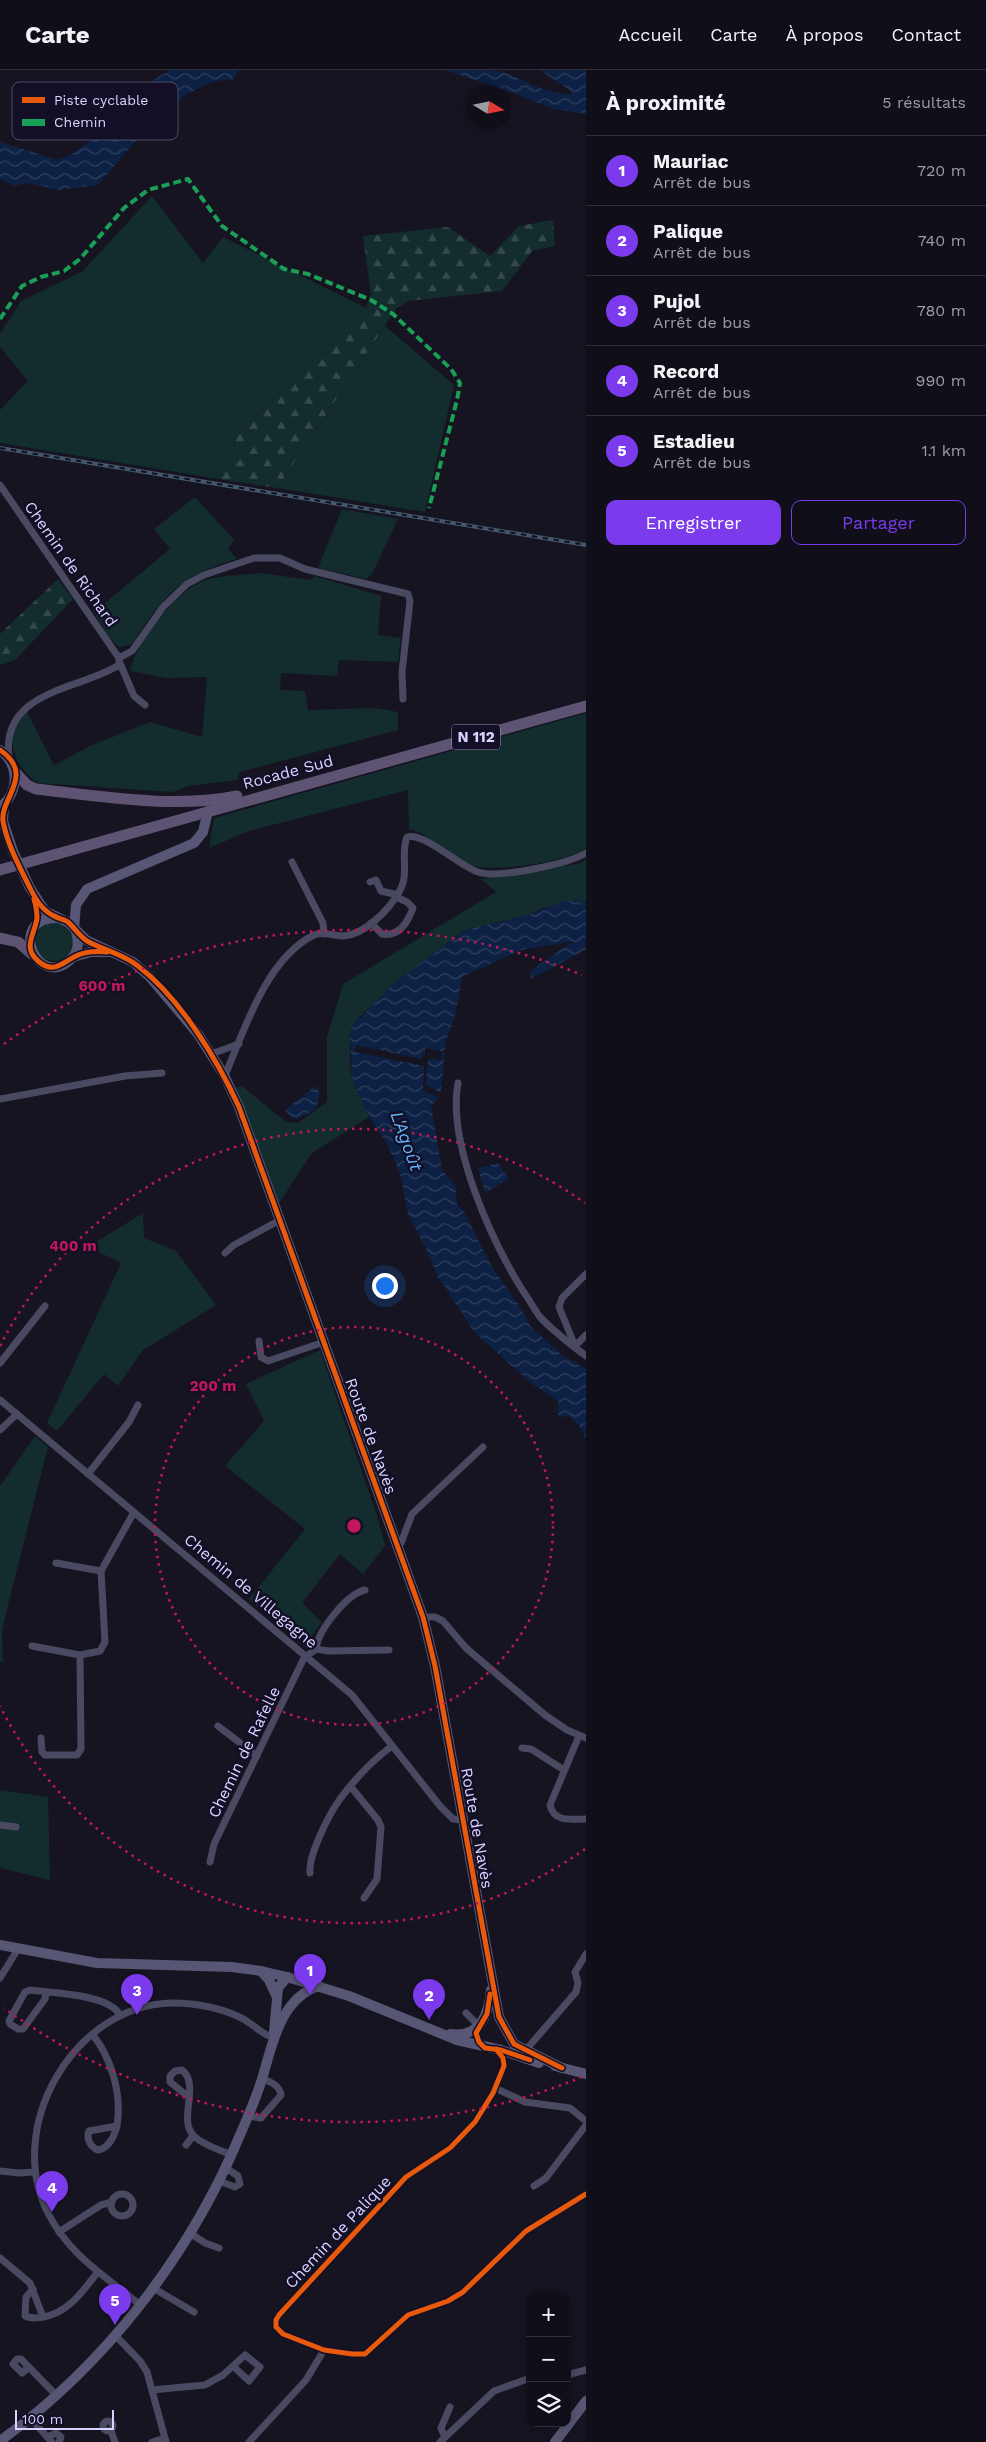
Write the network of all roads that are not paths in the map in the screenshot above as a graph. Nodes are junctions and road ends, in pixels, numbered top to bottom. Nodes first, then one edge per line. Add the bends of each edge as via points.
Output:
1 (0, 485) edge
2 (119, 662) junction
3 (403, 698) dead end
4 (145, 705) dead end
5 (586, 706) edge
6 (8, 728) junction
7 (0, 737) edge
8 (0, 750) edge
9 (9, 758) junction
10 (15, 772) junction
11 (332, 777) junction
12 (2, 805) edge
13 (208, 811) junction
14 (0, 829) edge
15 (13, 850) junction
16 (586, 853) edge
17 (292, 862) dead end
18 (0, 870) edge
19 (370, 882) dead end
20 (30, 888) junction
21 (397, 896) junction
22 (57, 918) junction
23 (371, 923) junction
24 (35, 926) junction
25 (75, 930) junction
26 (324, 934) junction
27 (0, 938) edge
28 (114, 953) junction
29 (32, 954) junction
30 (73, 957) junction
31 (239, 1044) junction
32 (211, 1054) junction
33 (162, 1073) dead end
34 (224, 1075) junction
35 (458, 1083) dead end
36 (0, 1099) edge
37 (280, 1220) junction
38 (225, 1253) dead end
39 (586, 1274) edge
40 (45, 1306) dead end
41 (563, 1318) junction
42 (553, 1329) junction
43 (586, 1335) edge
44 (259, 1341) dead end
45 (324, 1342) junction
46 (575, 1346) junction
47 (586, 1356) edge
48 (0, 1363) edge
49 (0, 1400) edge
50 (138, 1405) dead end
51 (17, 1414) junction
52 (0, 1430) edge
53 (483, 1447) dead end
54 (88, 1474) junction
55 (134, 1512) junction
56 (397, 1544) junction
57 (56, 1563) dead end
58 (101, 1571) junction
59 (365, 1590) dead end
60 (423, 1617) junction
61 (32, 1646) dead end
62 (316, 1649) junction
63 (389, 1650) dead end
64 (80, 1654) junction
65 (307, 1656) junction
66 (218, 1726) dead end
67 (41, 1738) dead end
68 (583, 1738) edge
69 (392, 1746) junction
70 (522, 1748) dead end
71 (257, 1756) junction
72 (564, 1770) junction
73 (351, 1787) junction
74 (586, 1819) edge
75 (462, 1820) junction
76 (0, 1825) edge
77 (16, 1827) dead end
78 (210, 1862) dead end
79 (310, 1874) dead end
80 (364, 1898) dead end
81 (0, 1945) edge
82 (18, 1948) junction
83 (586, 1954) edge
84 (260, 1971) junction
85 (288, 1977) junction
86 (0, 1978) edge
87 (491, 1979) junction
88 (298, 1980) junction
89 (319, 1986) junction
90 (46, 1992) junction
91 (277, 1997) junction
92 (298, 1998) junction
93 (466, 2013) dead end
94 (120, 2015) junction
95 (480, 2026) junction
96 (503, 2028) junction
97 (442, 2032) junction
98 (93, 2035) junction
99 (274, 2038) junction
100 (490, 2048) junction
101 (525, 2051) junction
102 (562, 2068) junction
103 (586, 2074) edge
104 (262, 2079) junction
105 (495, 2088) junction
106 (189, 2094) dead end
107 (248, 2116) junction
108 (586, 2123) edge
109 (117, 2126) dead end
110 (193, 2136) junction
111 (186, 2145) dead end
112 (232, 2155) junction
113 (226, 2168) junction
114 (0, 2171) edge
115 (35, 2172) junction
116 (219, 2181) junction
117 (534, 2186) dead end
118 (586, 2194) edge
119 (112, 2202) dead end
120 (59, 2232) junction
121 (190, 2233) junction
122 (219, 2248) dead end
123 (0, 2258) edge
124 (97, 2273) junction
125 (153, 2288) junction
126 (33, 2289) junction
127 (140, 2305) junction
128 (194, 2312) dead end
129 (43, 2317) junction
130 (115, 2335) junction
131 (324, 2350) junction
132 (234, 2366) dead end
133 (29, 2367) dead end
134 (586, 2370) edge
135 (571, 2374) edge
136 (526, 2380) edge
137 (152, 2390) junction
138 (56, 2395) junction
139 (586, 2401) edge
140 (450, 2407) dead end
141 (30, 2418) junction
142 (111, 2431) dead end
143 (49, 2439) edge
144 (166, 2440) edge
145 (442, 2440) edge
146 (0, 2441) edge
147 (60, 2442) edge
148 (115, 2442) edge
149 (152, 2442) edge
150 (249, 2442) edge
151 (555, 2442) edge

1 - 2 street, Chemin de Richard
2 - 3 street via 187,584 211,572 254,558 280,558 312,571 408,594
2 - 4 street, Chemin de Richard via 134,696
2 - 6 street via 109,672 39,697 20,710
5 - 11 main road, Rocade Sud / N 112
6 - 7 street
6 - 9 street
8 - 9 main road
9 - 10 main road
10 - 11 main road via 27,785 36,789 178,801 220,799
10 - 12 main road, Route de Navès via 14,790
11 - 13 main road, Rocade Sud / N 112
12 - 15 main road, Route de Navès via 3,821
13 - 18 main road, Rocade Sud / N 112
13 - 25 main road via 203,832 194,843 87,890 76,905
14 - 15 main road, Route de Navès
15 - 20 main road, Route de Navès, bridge
16 - 21 street via 566,861 504,874 488,874 464,866 420,838 407,837 404,881
17 - 26 street via 322,923
19 - 21 street via 376,880 381,891
20 - 22 main road, Route de Navès via 42,908
20 - 24 main road, Route de Navès via 37,910
21 - 23 street
21 - 23 street via 413,908 400,930 384,934
22 - 24 main road
22 - 25 main road, Route de Navès
23 - 26 street via 349,935
24 - 29 main road, Route de Navès via 30,940
25 - 28 main road, Route de Navès via 86,940
25 - 30 main road via 78,945
26 - 31 street via 307,940 278,965 252,1011
27 - 29 main road via 18,942
28 - 30 main road, Route de Navès via 91,952
28 - 32 main road, Route de Navès via 150,977
29 - 30 main road, Route de Navès via 44,965 52,967 67,963
31 - 32 street
31 - 34 street
32 - 34 main road, Route de Navès
33 - 36 street
34 - 37 main road, Route de Navès
35 - 42 street via 455,1100 466,1166 485,1219 518,1282 540,1316
37 - 38 street
37 - 45 main road, Route de Navès
39 - 41 street via 562,1298 559,1307
40 - 48 street
41 - 42 street
41 - 46 street
42 - 46 street
43 - 46 street
44 - 45 street via 261,1357 268,1361
45 - 56 main road, Route de Navès
46 - 47 street
49 - 51 street, Chemin de Villegagne
50 - 54 street via 129,1422
51 - 52 street
51 - 54 street, Chemin de Villegagne
53 - 56 street via 412,1514 401,1542
54 - 55 street, Chemin de Villegagne
55 - 58 street
55 - 65 street, Chemin de Villegagne
56 - 60 main road, Route de Navès
57 - 58 street
58 - 64 street via 105,1642 100,1651
59 - 62 street via 350,1596 322,1633
60 - 68 street via 443,1621 466,1648 545,1715
60 - 75 main road, Route de Navès
61 - 64 street
62 - 63 street via 328,1652
62 - 65 street
64 - 67 street via 80,1749 77,1755 45,1755
65 - 69 street, Chemin de Villegagne via 352,1695
65 - 71 street, Chemin de Rafelle
66 - 71 street
68 - 72 street
69 - 73 street
69 - 75 street, Chemin de Villegagne via 444,1811 453,1819
70 - 72 street via 532,1749
71 - 78 street, Chemin de Rafelle via 214,1844
72 - 74 street via 551,1800 551,1810 560,1818
73 - 79 street via 337,1805 310,1859
73 - 80 street via 381,1827 377,1879
75 - 87 main road, Route de Navès
76 - 77 street
81 - 82 main road
82 - 84 main road via 97,1963 232,1967
82 - 86 street
83 - 101 street via 575,1969 576,1992
84 - 85 main road
84 - 91 main road via 269,1980
85 - 88 main road
85 - 91 main road via 280,1984
87 - 95 main road via 488,2010
87 - 96 main road
88 - 89 main road
88 - 92 main road via 302,1986
89 - 92 main road
89 - 97 main road
90 - 90 street via 25,1992 9,2020 10,2024 22,2029 45,2000
90 - 94 street via 105,2001
91 - 99 main road
92 - 99 main road
93 - 95 street
94 - 98 street
94 - 99 street via 171,2003 196,2005 229,2013
95 - 96 main road via 494,2020
95 - 97 main road via 462,2035
95 - 100 main road via 477,2038
96 - 100 main road via 503,2041
96 - 101 main road via 514,2044
97 - 100 main road via 457,2040
98 - 109 street via 102,2046 114,2081 118,2100
98 - 115 street via 72,2056 46,2095 36,2130
99 - 104 main road
100 - 102 main road
100 - 105 street, Chemin de Palique via 505,2064
101 - 102 main road
102 - 103 main road
104 - 107 main road
104 - 107 street via 280,2090 281,2095 260,2118
105 - 108 street via 525,2102 570,2108
105 - 131 street, Chemin de Palique via 469,2129 450,2148 406,2177 277,2317 275,2324 281,2332
106 - 110 street via 188,2125
107 - 112 main road
108 - 117 street via 546,2178
110 - 111 street
110 - 112 street
112 - 113 main road
113 - 116 main road
113 - 116 street via 238,2176 240,2184 235,2187
114 - 115 street
115 - 120 street via 44,2204
116 - 121 main road
118 - 131 street via 526,2231 463,2292 448,2301 408,2315 366,2353
119 - 120 street via 101,2205
120 - 124 street
121 - 122 street
121 - 125 main road
123 - 126 street via 7,2267 26,2278
124 - 127 street
124 - 129 street via 66,2308
125 - 127 main road
125 - 128 street
126 - 129 street
126 - 129 street via 27,2294 24,2313 29,2318
127 - 130 main road
130 - 137 street via 145,2367
130 - 138 main road
131 - 150 street via 306,2380
132 - 137 street via 205,2385
133 - 138 street
134 - 135 street
136 - 145 street via 494,2392
137 - 144 street
138 - 141 main road
139 - 151 main road
140 - 145 street via 441,2428
141 - 143 street
141 - 146 main road
142 - 148 street
143 - 147 street via 56,2433 61,2437
144 - 149 street

